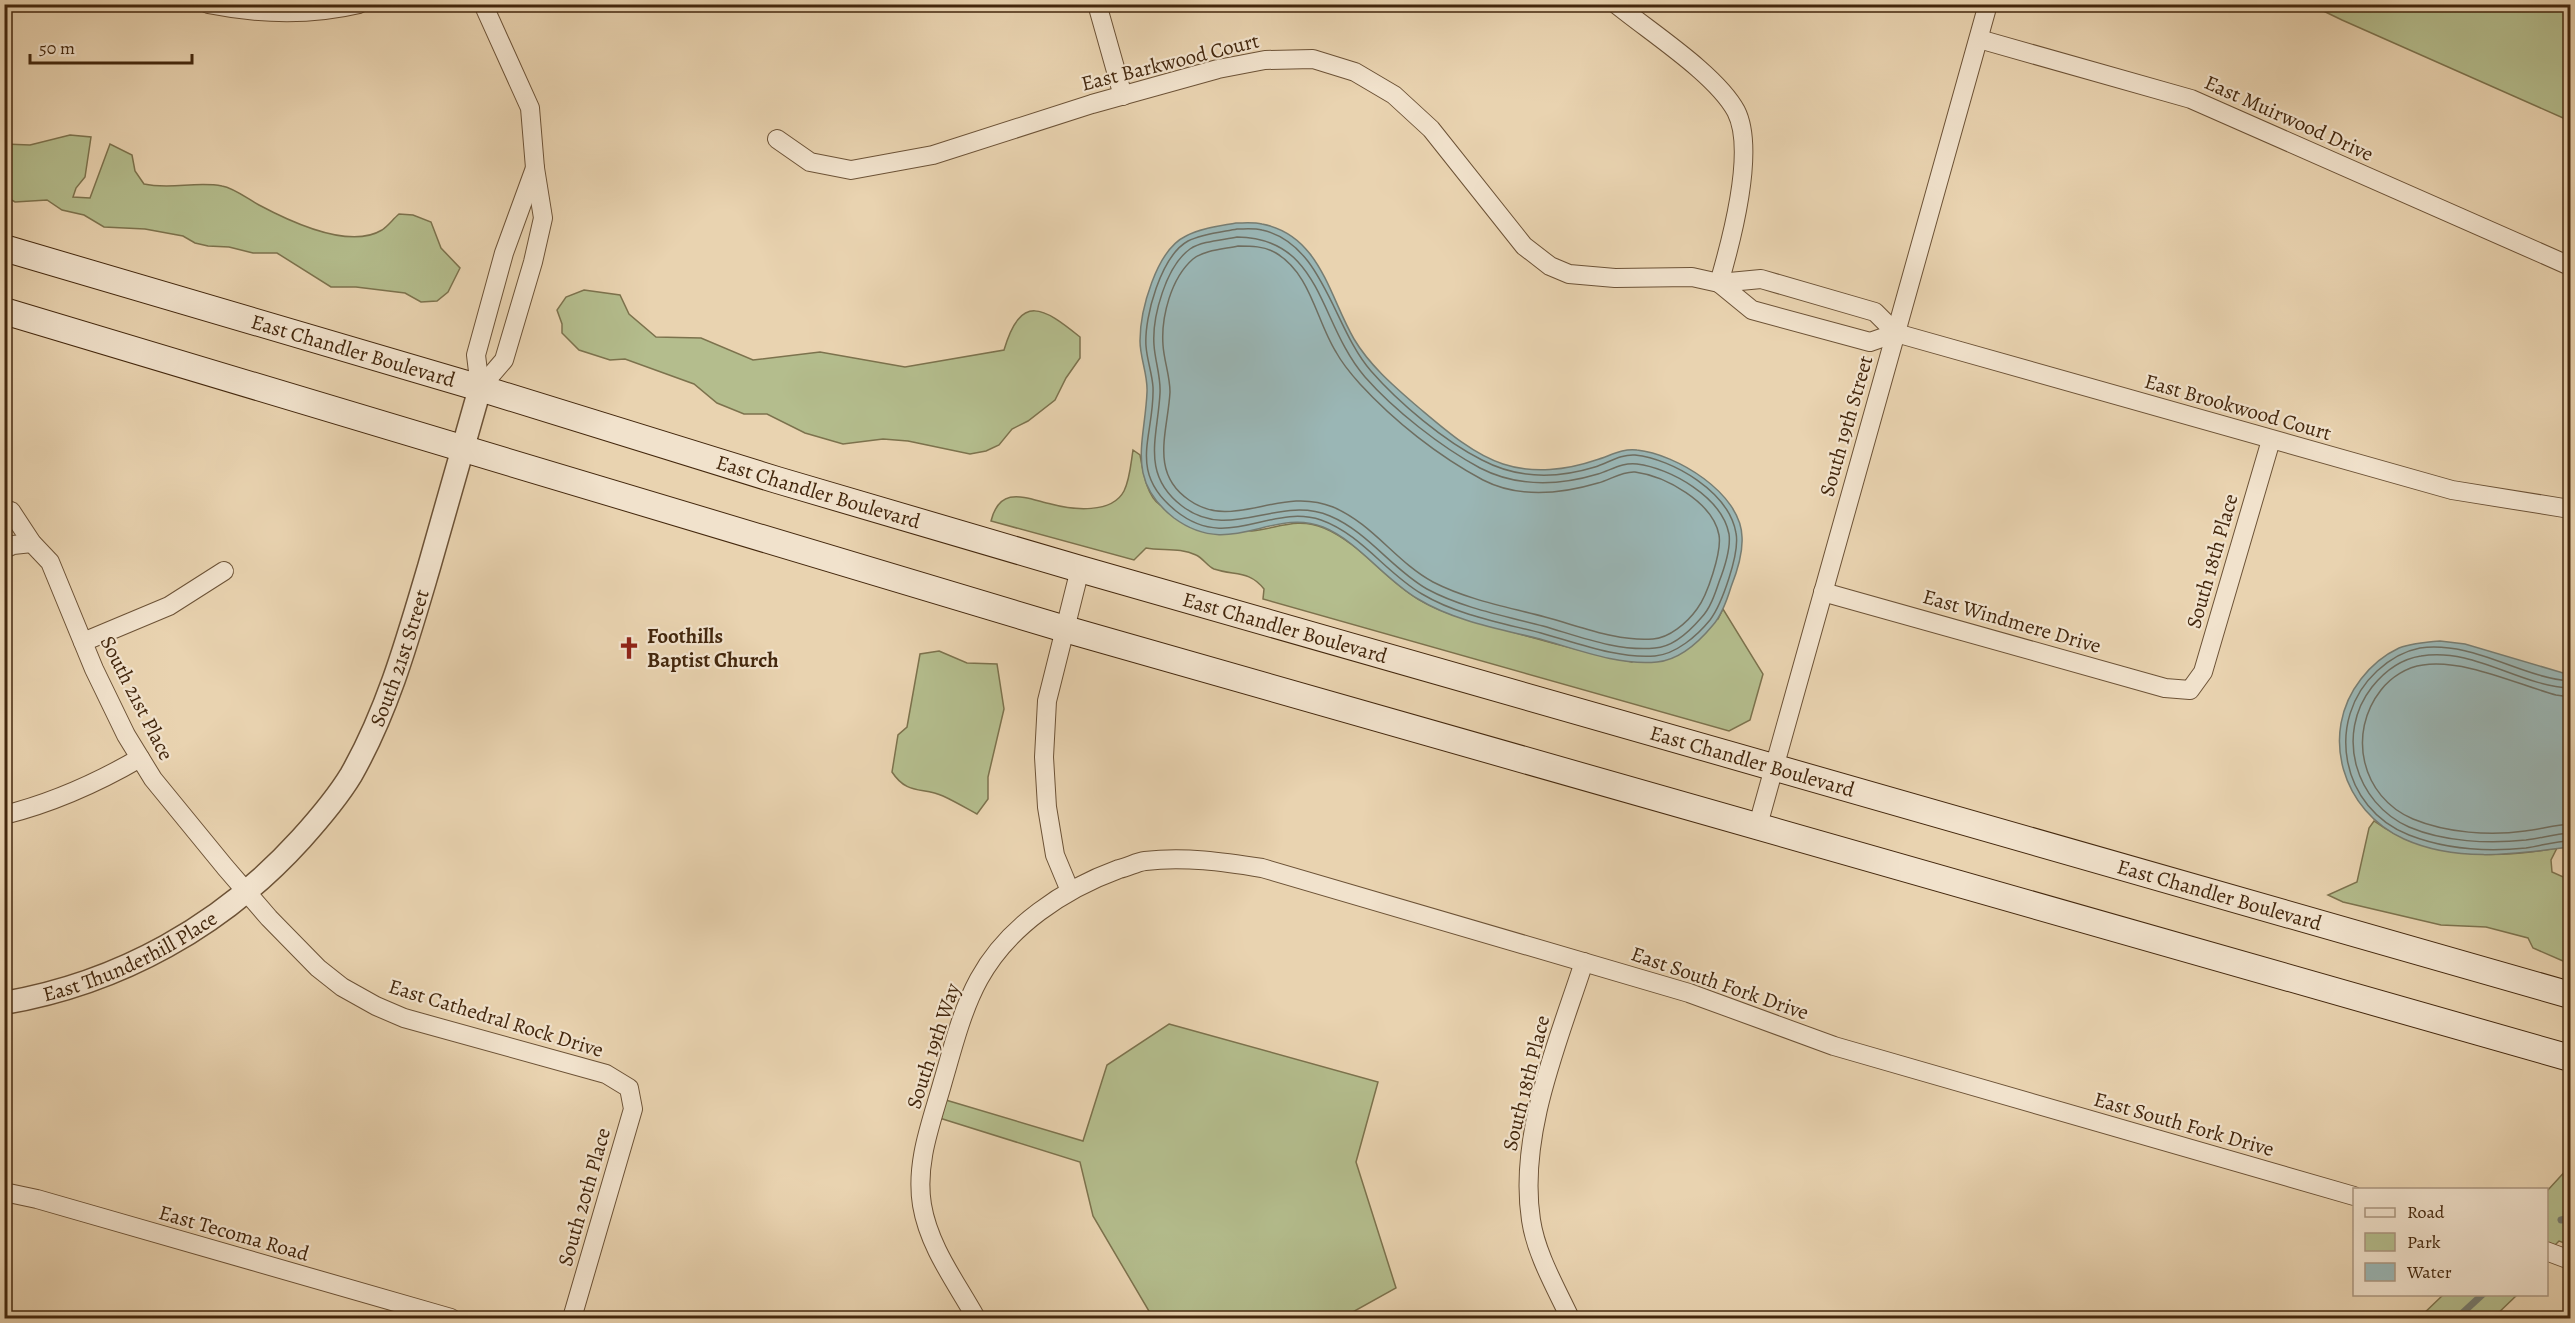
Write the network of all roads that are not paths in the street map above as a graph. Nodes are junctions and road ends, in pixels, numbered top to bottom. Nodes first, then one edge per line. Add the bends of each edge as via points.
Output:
1 (208, 4) edge
2 (359, 4) edge
3 (483, 4) edge
4 (1097, 4) edge
5 (1616, 4) edge
6 (1988, 4) edge
7 (1979, 39) junction
8 (1123, 96) junction
9 (777, 139) dead end
10 (535, 168) junction
11 (4, 248) edge
12 (2571, 266) edge
13 (1719, 283) junction
14 (4, 311) edge
15 (1896, 333) junction
16 (480, 388) junction
17 (2271, 440) junction
18 (463, 448) junction
19 (2571, 509) edge
20 (11, 511) dead end
21 (32, 543) junction
22 (4, 549) edge
23 (1080, 569) junction
24 (224, 571) dead end
25 (1822, 592) junction
26 (1065, 629) junction
27 (83, 642) junction
28 (2190, 690) joint
29 (140, 758) junction
30 (1775, 767) junction
31 (4, 815) edge
32 (1758, 825) junction
33 (1070, 891) junction
34 (247, 892) junction
35 (1584, 962) junction
36 (2571, 995) edge
37 (4, 1003) edge
38 (2571, 1058) edge
39 (629, 1088) joint
40 (4, 1192) edge
41 (2353, 1195) edge
42 (2548, 1251) edge
43 (2571, 1260) edge
44 (451, 1318) edge
45 (572, 1318) edge
46 (976, 1318) edge
47 (1570, 1318) edge

1 - 2 street via 277,13
3 - 10 street, South 21st Street via 530,108
4 - 8 street
5 - 13 street via 1712,79 1736,111 1743,137 1743,168
6 - 7 street, South 19th Street
7 - 12 street, East Muirwood Drive via 2191,99
7 - 15 street, South 19th Street
8 - 9 street, East Barkwood Court via 933,155 851,170 810,162
8 - 13 street, East Barkwood Court via 1265,60 1313,59 1355,72 1394,95 1431,129 1524,246 1550,266 1569,274 1692,277
10 - 16 street, South 21st Street via 504,253 476,355
10 - 16 street, South 21st Street via 543,218 533,262 504,360
11 - 16 main road, East Chandler Boulevard
13 - 15 street, East Barkwood Court via 1761,279 1875,312
13 - 15 street, East Barkwood Court via 1752,310 1870,342
14 - 18 main road
15 - 17 street, East Brookwood Court
15 - 25 street, South 19th Street
16 - 18 street, South 21st Street
16 - 23 main road, East Chandler Boulevard
17 - 19 street, East Brookwood Court via 2452,490
17 - 28 street, South 18th Place via 2204,672
18 - 26 main road
18 - 34 street, South 21st Street via 405,648 373,731 331,803 280,862
20 - 21 street, South 21st Place
21 - 22 street
21 - 27 street, South 21st Place via 50,562
23 - 26 street
23 - 30 main road, East Chandler Boulevard
24 - 27 street via 170,606
25 - 28 street, East Windmere Drive via 2165,688
25 - 30 street, South 19th Street
26 - 32 main road
26 - 33 street via 1047,701 1044,757 1055,855
27 - 29 street, South 21st Place
29 - 31 street via 63,796
29 - 34 street, South 21st Place
30 - 32 street, South 19th Street
30 - 36 main road, East Chandler Boulevard
32 - 38 main road
33 - 35 street, East South Fork Drive via 1144,861 1206,859 1262,868
33 - 46 street, South 19th Way via 1030,918 1000,949 980,979 954,1045 921,1164 922,1203 929,1236
34 - 37 street, East Thunderhill Place via 196,931 145,958 61,991
34 - 39 street, East Cathedral Rock Drive via 318,968 376,1006 404,1018 606,1074
35 - 41 street, East South Fork Drive via 1689,993 1834,1046
35 - 47 street, South 18th Place via 1535,1125 1528,1172 1531,1222 1544,1263
39 - 45 street, South 20th Place via 633,1109
40 - 44 street, East Tecoma Road
42 - 43 street

